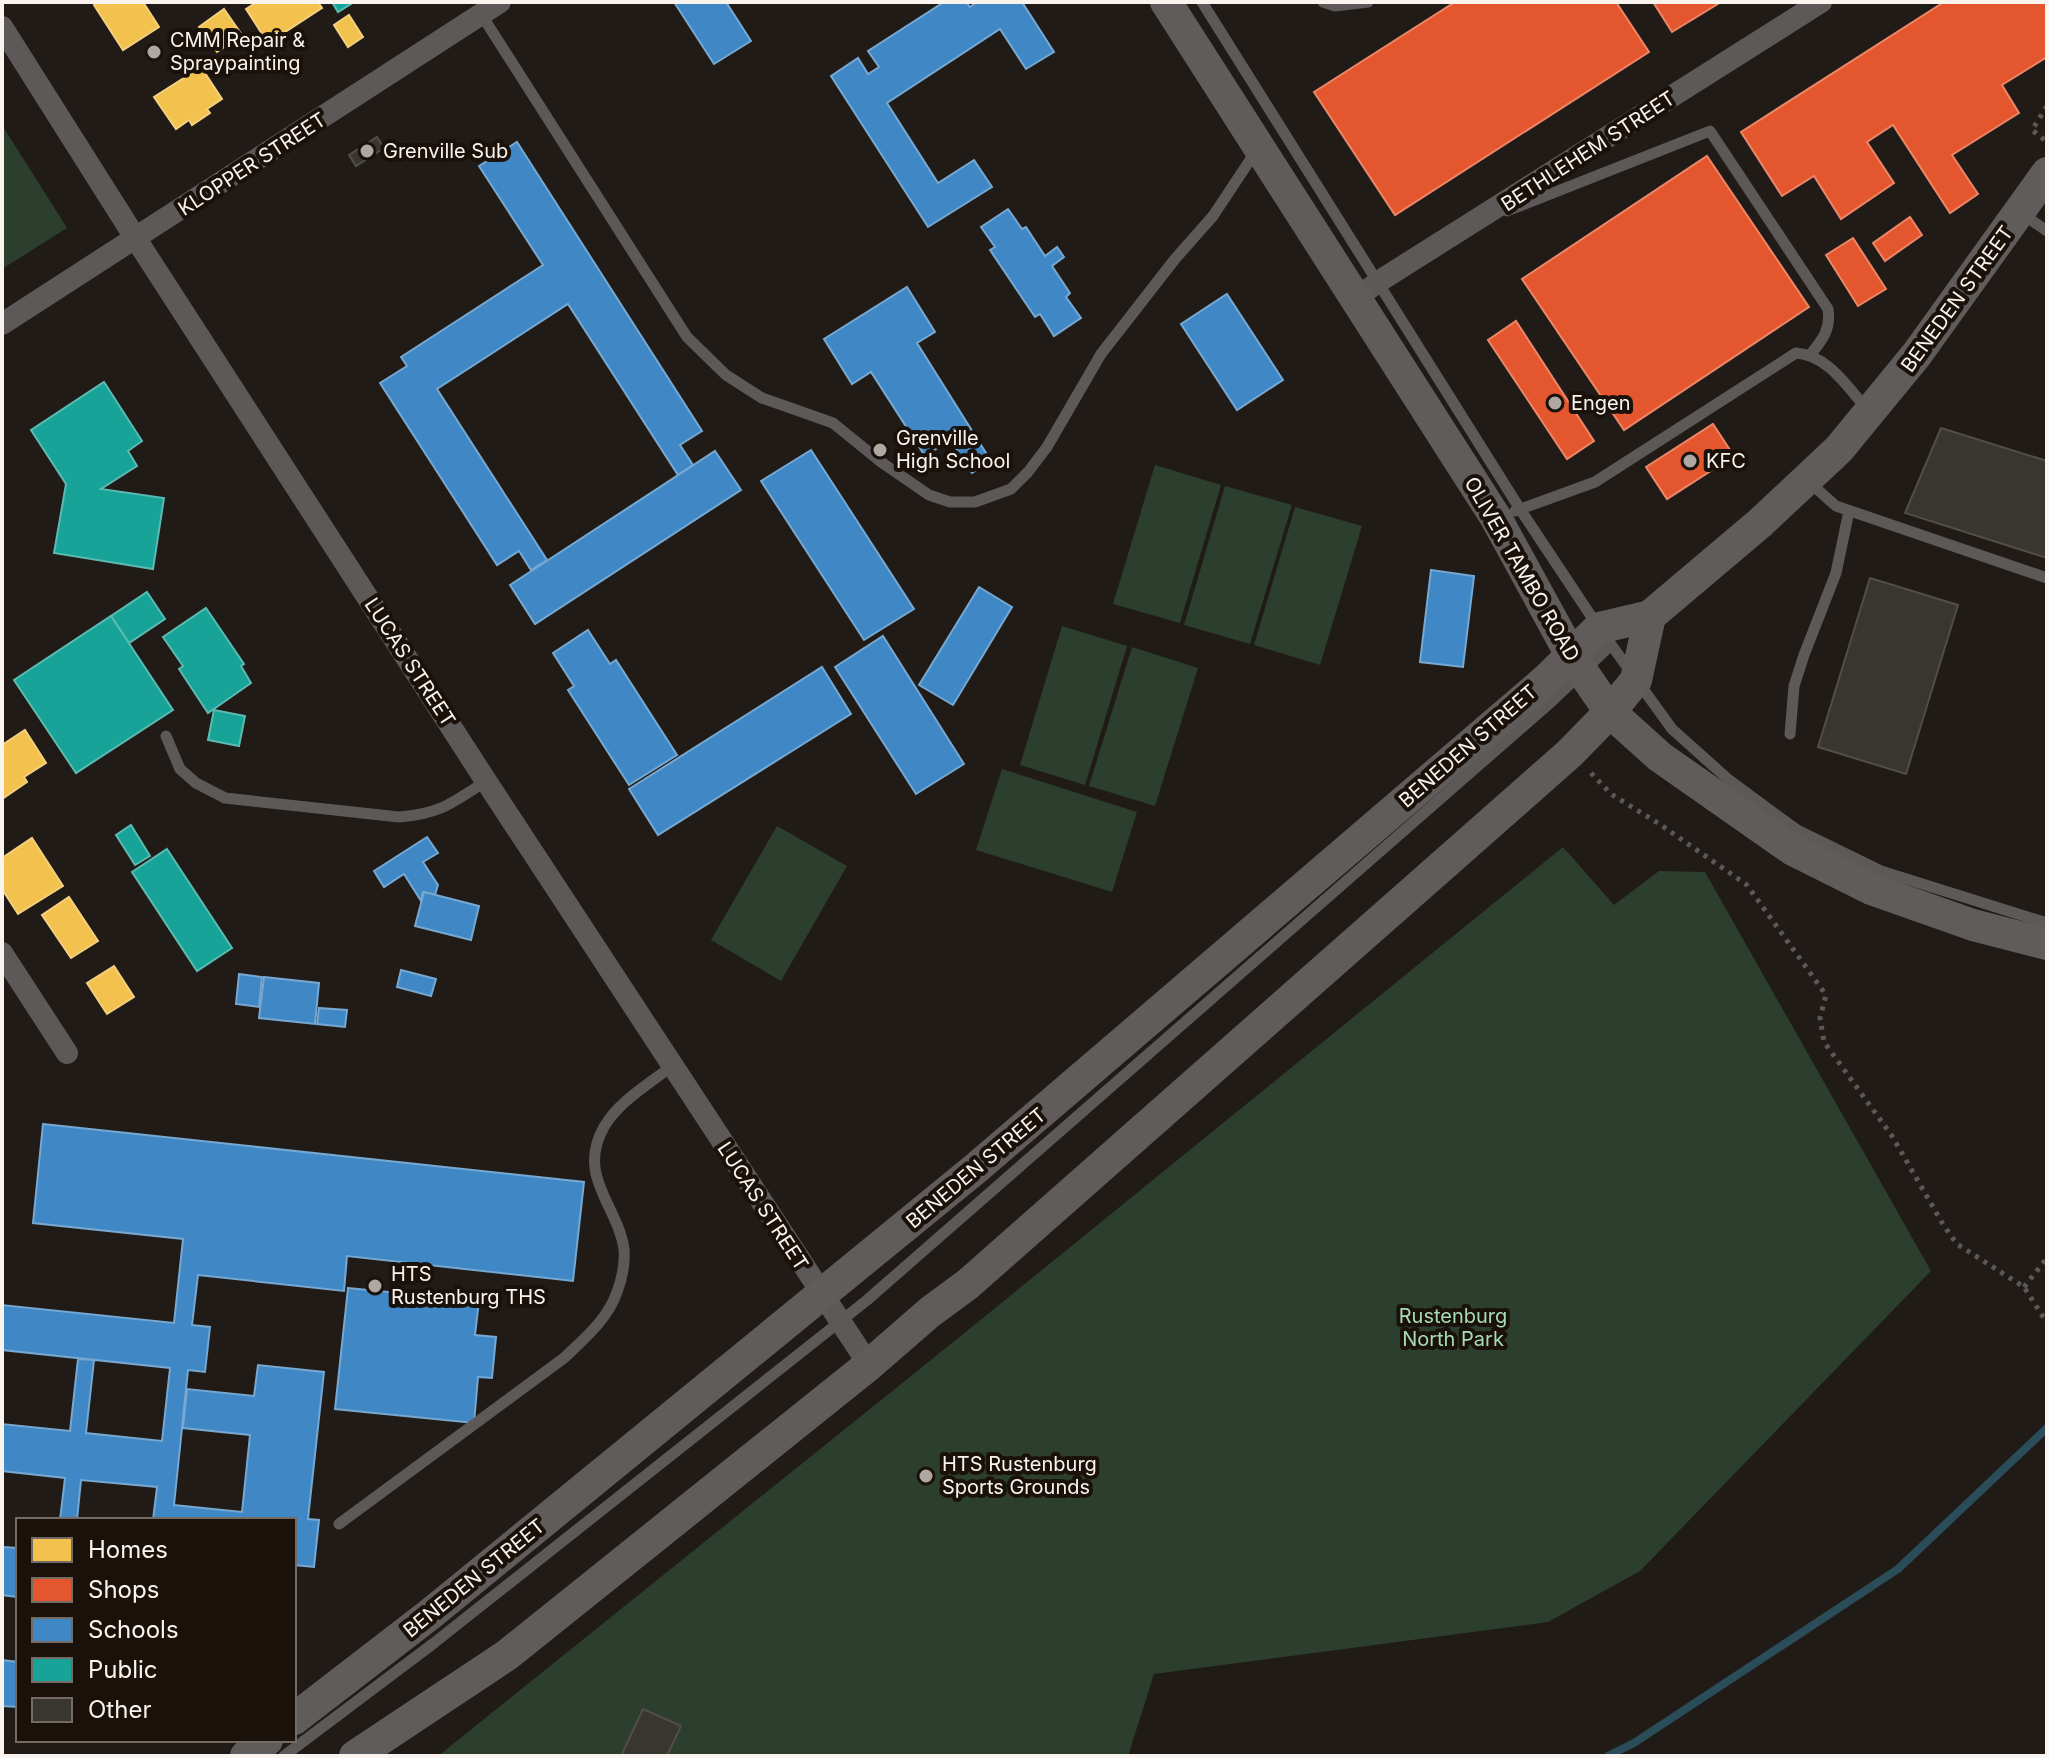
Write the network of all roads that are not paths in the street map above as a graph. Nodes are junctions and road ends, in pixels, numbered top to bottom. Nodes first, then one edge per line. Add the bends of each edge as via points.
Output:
1 (1166, 2) edge
2 (1202, 2) edge
3 (1323, 2) edge
4 (1368, 2) edge
5 (1821, 2) edge
6 (492, 6) edge
7 (2, 27) edge
8 (1259, 147) junction
9 (2047, 173) edge
10 (2021, 212) junction
11 (1472, 224) junction
12 (2047, 231) edge
13 (136, 239) junction
14 (1366, 290) junction
15 (2, 324) edge
16 (1811, 354) junction
17 (1871, 413) junction
18 (1807, 480) junction
19 (1849, 511) junction
20 (1508, 514) junction
21 (2047, 578) edge
22 (1650, 616) junction
23 (1605, 636) junction
24 (1576, 663) junction
25 (1636, 680) junction
26 (1610, 712) junction
27 (1790, 734) dead end
28 (166, 736) dead end
29 (486, 781) junction
30 (2047, 923) edge
31 (2047, 944) edge
32 (2, 953) edge
33 (67, 1053) dead end
34 (672, 1066) junction
35 (830, 1308) junction
36 (869, 1365) junction
37 (339, 1524) dead end
38 (296, 1717) edge
39 (264, 1742) edge
40 (246, 1756) edge
41 (284, 1756) edge
42 (355, 1756) edge

1 - 8 main road, OLIVER TAMBO ROAD
2 - 14 lane
3 - 4 lane
5 - 11 street, BETHLEHEM STREET
6 - 8 lane via 687,337 738,383 762,398 833,423 911,484 950,502 975,502 1011,489 1028,472 1101,354 1213,216
6 - 13 street, KLOPPER STREET
7 - 13 street, LUCAS STREET
8 - 14 main road, OLIVER TAMBO ROAD
9 - 10 main road, BENEDEN STREET
10 - 12 lane
10 - 17 main road, BENEDEN STREET
11 - 14 street, BETHLEHEM STREET
11 - 16 lane via 1710,131 1828,309 1826,335
13 - 15 street, KLOPPER STREET
13 - 29 street, LUCAS STREET
14 - 20 main road, OLIVER TAMBO ROAD
16 - 17 lane
16 - 20 lane via 1796,353 1595,482
17 - 18 main road, BENEDEN STREET
18 - 19 lane
18 - 22 main road, BENEDEN STREET
19 - 21 lane
19 - 27 lane via 1836,573 1794,686
20 - 23 lane
20 - 24 main road, OLIVER TAMBO ROAD
22 - 23 main road, BENEDEN STREET
22 - 25 main road
23 - 24 main road, BENEDEN STREET
23 - 25 lane
24 - 26 main road, OLIVER TAMBO ROAD
24 - 35 main road, BENEDEN STREET via 1547,679 1036,1117
25 - 26 main road
25 - 30 lane via 1672,729 1797,830 1881,871
26 - 31 main road, OLIVER TAMBO ROAD via 1660,757 1793,850 1871,889
26 - 36 main road via 1570,753 968,1284
28 - 29 lane via 180,769 225,798 399,817 447,807
29 - 34 street, LUCAS STREET
32 - 33 street
34 - 35 street, LUCAS STREET
34 - 37 lane via 613,1114 597,1145 594,1166 600,1193 615,1221 624,1264 617,1294 596,1327 564,1358
35 - 36 street, LUCAS STREET
35 - 38 main road, BENEDEN STREET
35 - 41 lane via 434,1643
36 - 42 main road via 507,1655
39 - 40 main road

